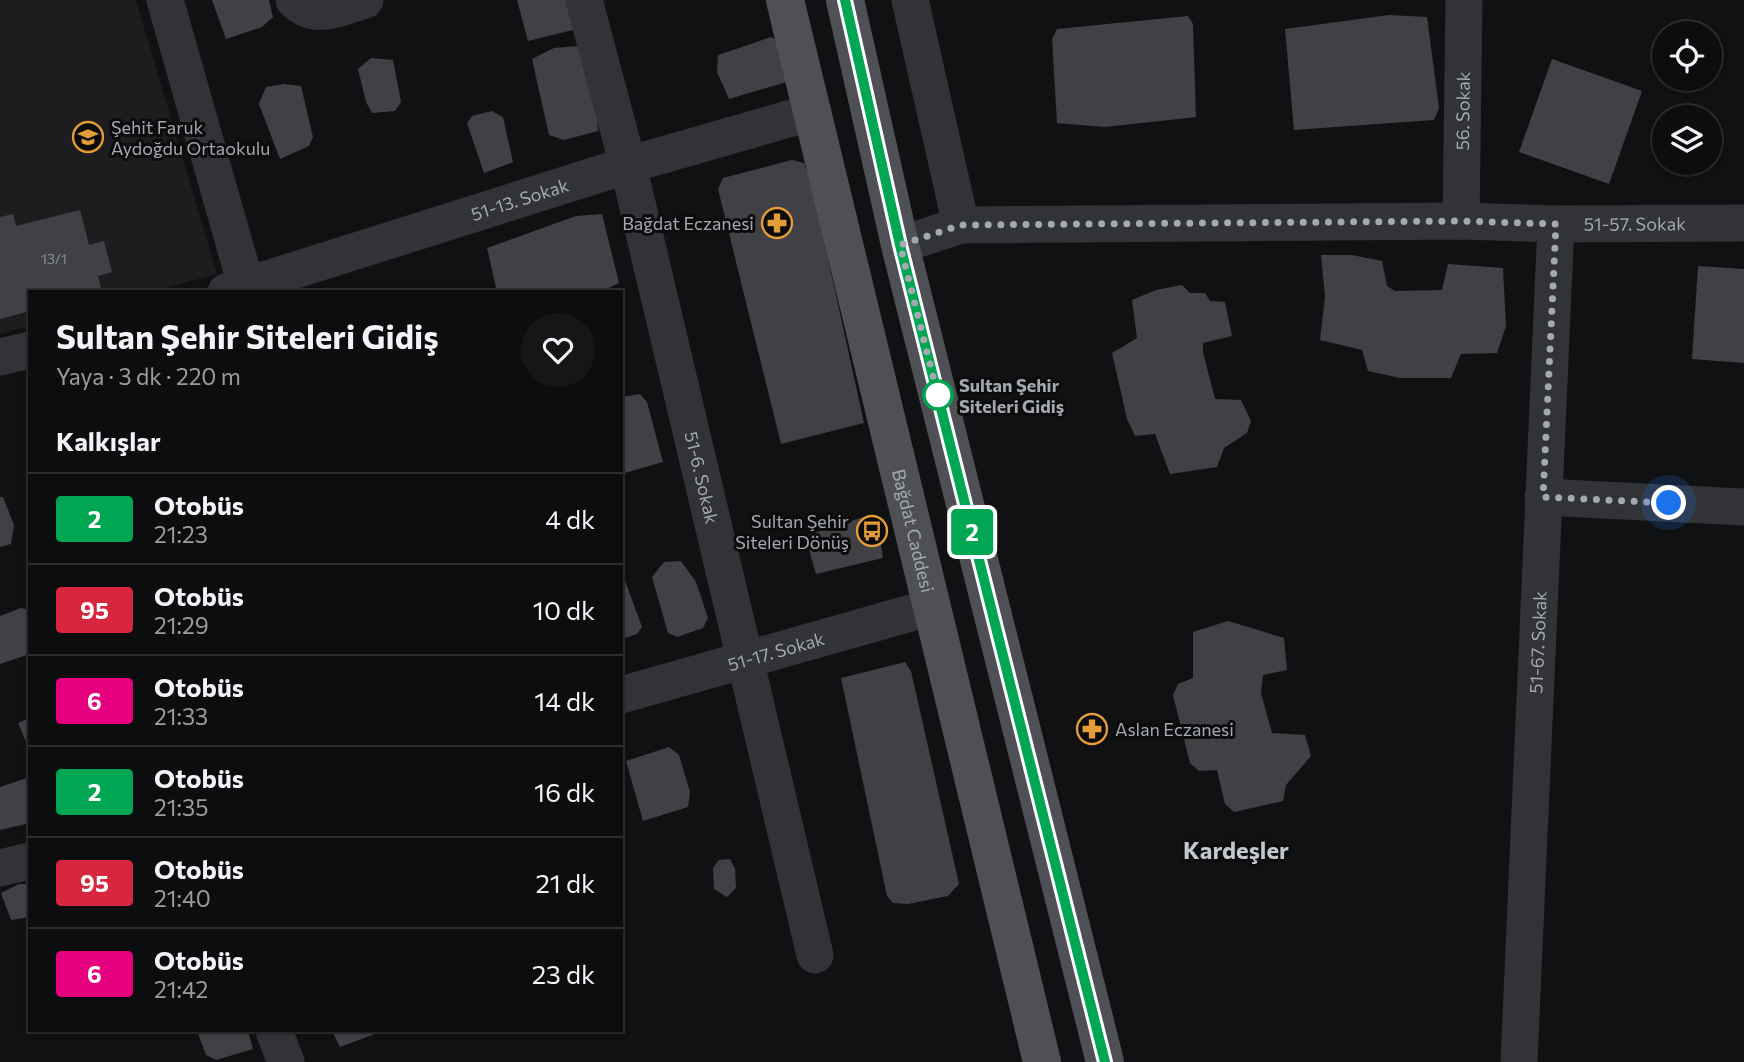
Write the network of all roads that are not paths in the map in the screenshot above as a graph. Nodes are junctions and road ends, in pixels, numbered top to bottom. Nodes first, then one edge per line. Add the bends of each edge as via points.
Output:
1 (165, 0) edge
2 (293, 0) edge
3 (365, 0) edge
4 (584, 0) edge
5 (785, 0) edge
6 (845, 0) edge
7 (910, 0) edge
8 (1464, 0) edge
9 (813, 112) junction
10 (628, 165) junction
11 (1461, 221) junction
12 (1744, 223) edge
13 (1556, 224) junction
14 (961, 225) junction
15 (900, 245) junction
16 (241, 290) edge
17 (28, 350) edge
18 (0, 357) edge
19 (1543, 497) junction
20 (1744, 507) edge
21 (932, 607) junction
22 (745, 659) junction
23 (623, 694) edge
24 (28, 861) edge
25 (0, 868) edge
26 (815, 955) dead end
27 (274, 1032) edge
28 (286, 1062) edge
29 (1042, 1062) edge
30 (1105, 1062) edge
31 (1519, 1062) edge

1 - 16 street
2 - 3 street via 318,13
4 - 10 street, 51-6. Sokak
5 - 9 main road, Bağdat Caddesi
6 - 15 main road
7 - 14 street
8 - 11 street, 56. Sokak
9 - 10 street, 51-13. Sokak
9 - 21 main road, Bağdat Caddesi
10 - 16 street, 51-13. Sokak
10 - 22 street, 51-6. Sokak
11 - 13 street, 51-57. Sokak
11 - 14 street, 51-57. Sokak
12 - 13 street, 51-57. Sokak
13 - 19 street, 51-67. Sokak
14 - 15 street, 51-57. Sokak
15 - 30 main road
17 - 18 street
19 - 20 street
19 - 31 street, 51-67. Sokak
21 - 22 street, 51-17. Sokak
21 - 29 main road, Bağdat Caddesi
22 - 23 street, 51-17. Sokak
22 - 26 street, 51-6. Sokak
24 - 25 street
27 - 28 street

